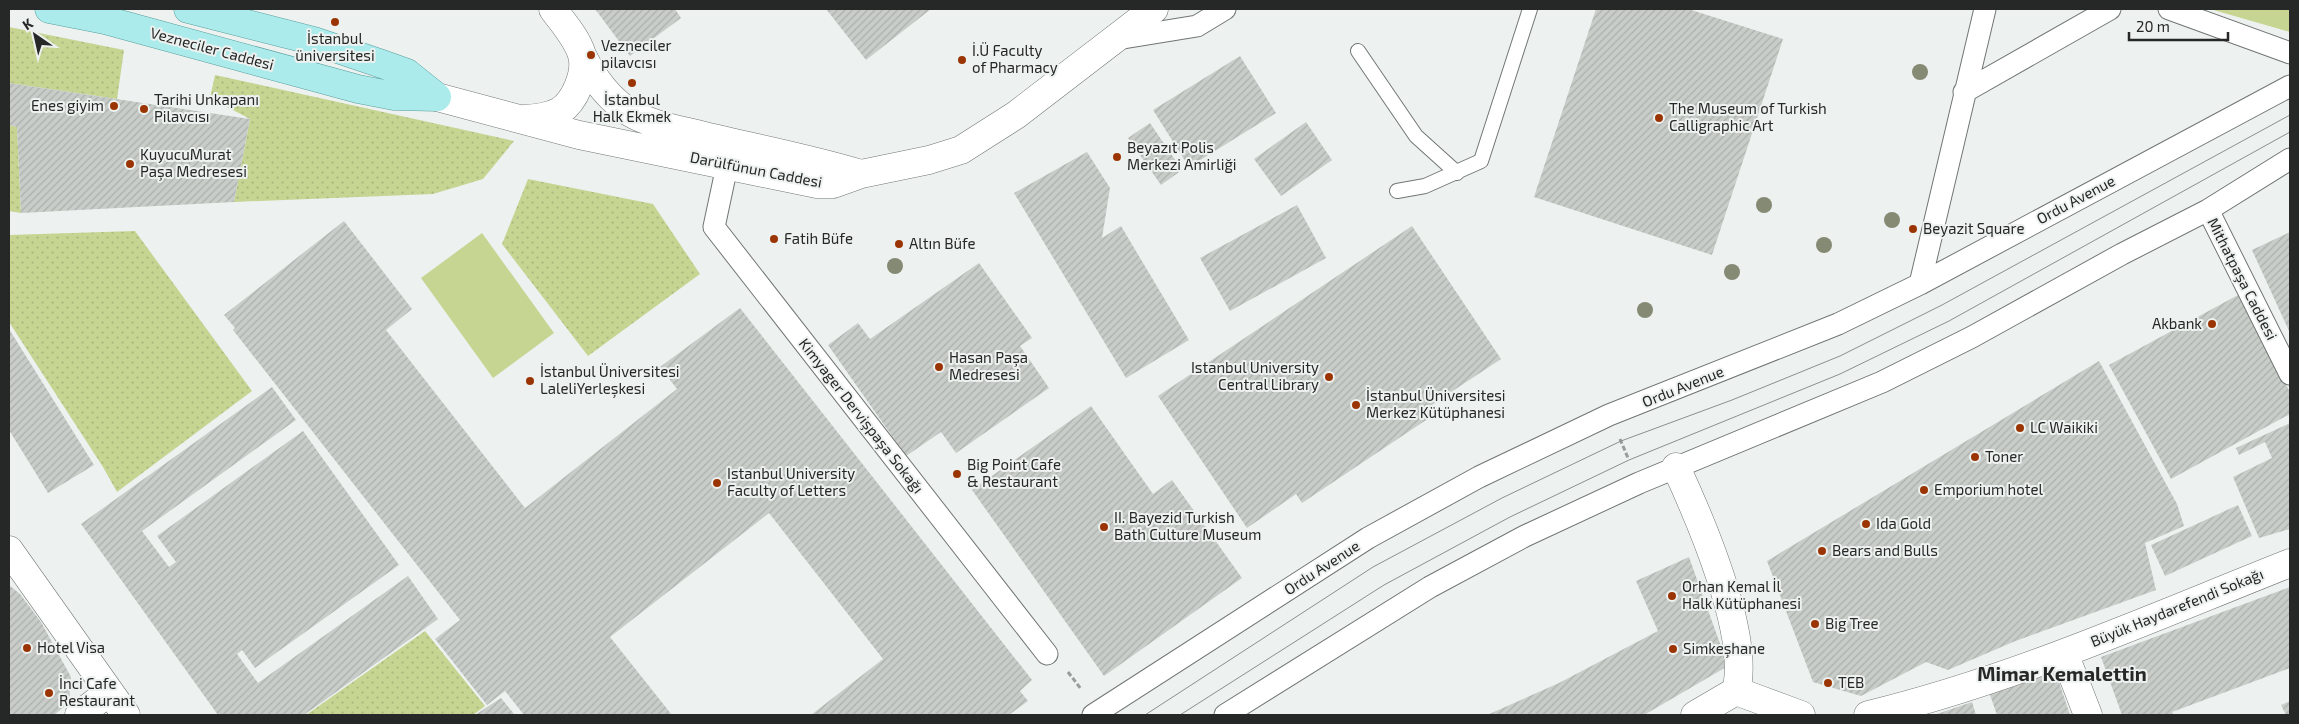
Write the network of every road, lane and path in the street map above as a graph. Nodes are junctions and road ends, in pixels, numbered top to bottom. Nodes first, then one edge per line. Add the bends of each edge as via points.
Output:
1 (49, 9) edge
2 (188, 9) edge
3 (553, 9) edge
4 (1154, 9) edge
5 (1225, 9) edge
6 (1530, 9) edge
7 (1985, 9) edge
8 (2110, 9) edge
9 (2168, 9) edge
10 (1117, 40) junction
11 (1358, 51) dead end
12 (2290, 53) edge
13 (582, 57) junction
14 (2290, 86) edge
15 (1964, 92) junction
16 (437, 97) junction
17 (522, 119) junction
18 (2290, 159) edge
19 (727, 166) junction
20 (1456, 173) junction
21 (861, 174) junction
22 (1397, 191) dead end
23 (2208, 210) junction
24 (1920, 284) junction
25 (2290, 374) edge
26 (1609, 416) junction
27 (1676, 467) junction
28 (1639, 483) junction
29 (9, 550) edge
30 (2290, 563) edge
31 (2064, 653) junction
32 (1047, 654) dead end
33 (1736, 690) junction
34 (109, 692) junction
35 (79, 715) edge
36 (126, 715) edge
37 (1093, 715) edge
38 (1224, 715) edge
39 (1695, 715) edge
40 (1801, 715) edge
41 (1868, 715) edge
42 (2088, 715) edge

1 - 16 main road, Vezneciler Caddesi via 105,20 358,88 394,96
2 - 16 main road via 314,41 382,64 407,73
3 - 13 main road via 578,45
4 - 10 main road, Darülfünun Caddesi
5 - 10 street via 1197,26
6 - 20 lane via 1481,161
7 - 15 street
8 - 15 street
9 - 12 street
10 - 21 main road, Darülfünun Caddesi via 1016,115 961,150
11 - 20 lane via 1416,136
13 - 17 main road via 581,80 572,99 560,111 543,118
13 - 21 main road via 612,99 642,119
14 - 24 street, Ordu Avenue
15 - 24 street
16 - 17 main road, Vezneciler Caddesi
17 - 19 main road, Darülfünun Caddesi via 579,135
18 - 23 street
19 - 21 main road, Darülfünun Caddesi via 817,184 833,184
19 - 32 street, Kimyager Dervişpaşa Sokağı via 714,227
20 - 22 lane via 1425,186
23 - 25 street, Mithatpaşa Caddesi
23 - 27 street via 1882,382
24 - 26 street, Ordu Avenue via 1838,324
26 - 28 path
26 - 37 street, Ordu Avenue via 1479,477 1368,538
27 - 28 street
27 - 33 main road via 1725,591 1740,657
28 - 38 street via 1526,536 1430,587
29 - 34 main road
30 - 31 main road, Büyük Haydarefendi Sokağı
31 - 41 main road, Büyük Haydarefendi Sokağı via 1963,690
31 - 42 main road
33 - 39 main road
33 - 40 main road
34 - 35 main road
34 - 36 main road

